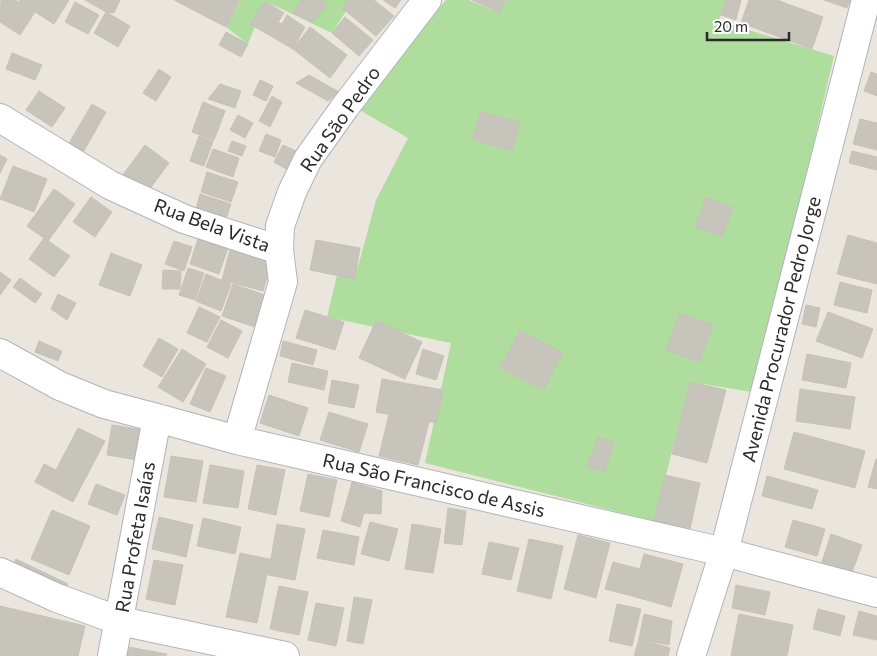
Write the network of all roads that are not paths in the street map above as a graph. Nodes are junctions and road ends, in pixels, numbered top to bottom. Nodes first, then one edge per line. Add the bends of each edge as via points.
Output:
1 (427, 0) edge
2 (866, 0) edge
3 (0, 118) edge
4 (279, 250) junction
5 (0, 353) edge
6 (156, 418) junction
7 (237, 440) junction
8 (724, 552) junction
9 (0, 572) edge
10 (877, 593) edge
11 (120, 621) junction
12 (112, 656) edge
13 (285, 656) edge
14 (691, 656) edge

1 - 4 street, Rua São Pedro via 308,159 280,226
2 - 8 street, Avenida Procurador Pedro Jorge
3 - 4 street, Rua Bela Vista via 110,185 184,219
4 - 7 street, Rua Bela Vista via 283,282
5 - 6 street, Rua São Francisco de Assis via 60,386 104,404
6 - 7 street, Rua São Francisco de Assis
6 - 11 street, Rua Profeta Isaías
7 - 8 street, Rua São Francisco de Assis
8 - 10 street, Rua São Francisco de Assis
8 - 14 street, Avenida Procurador Pedro Jorge
9 - 11 street via 57,598
11 - 12 street, Rua Profeta Isaías
11 - 13 street

